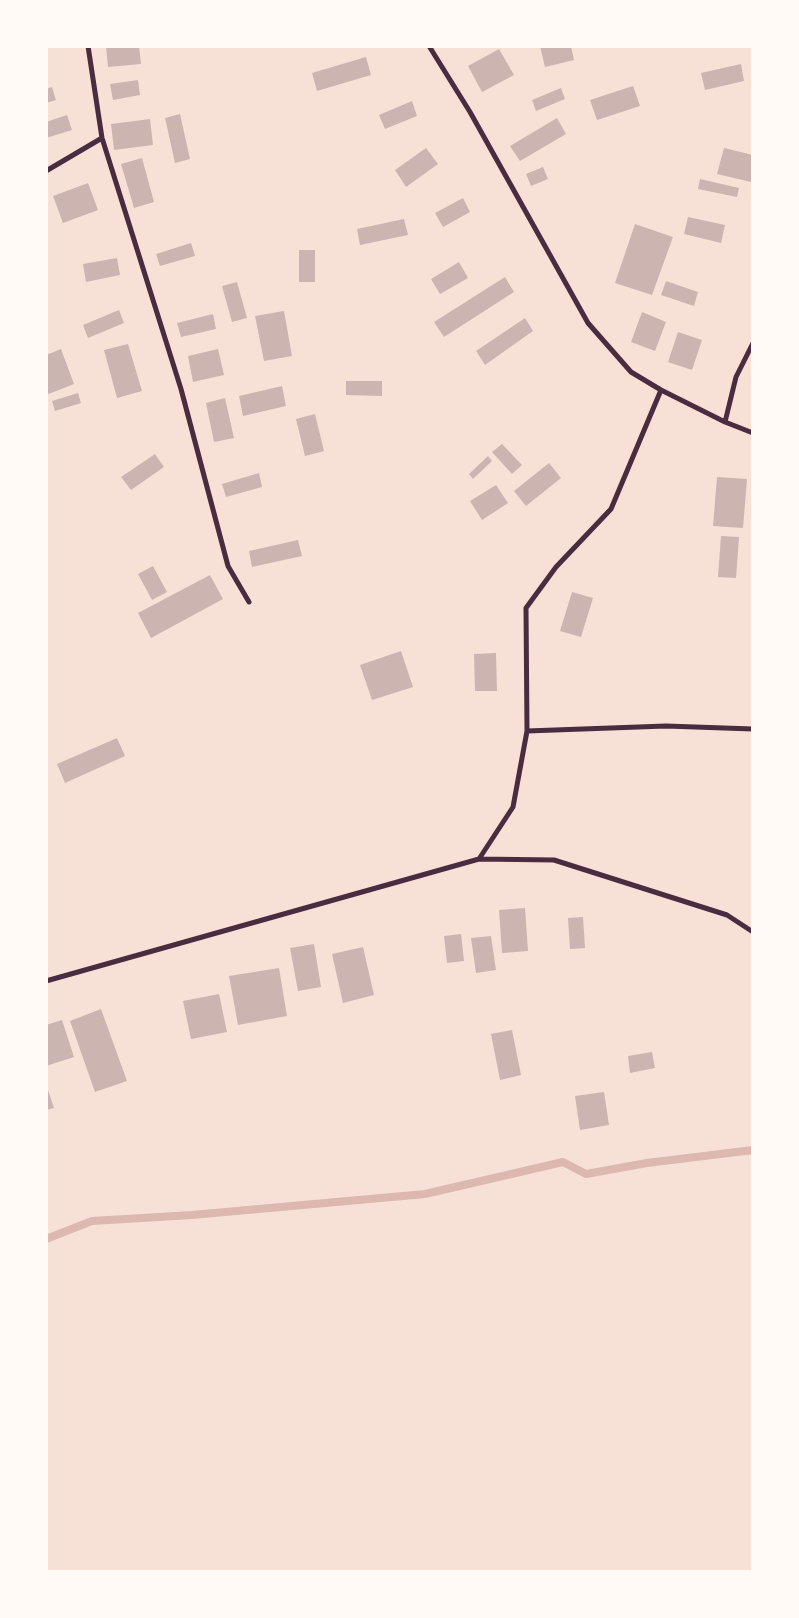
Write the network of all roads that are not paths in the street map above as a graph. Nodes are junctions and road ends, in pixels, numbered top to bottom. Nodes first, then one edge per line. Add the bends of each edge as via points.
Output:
1 (88, 46) edge
2 (430, 46) edge
3 (102, 138) junction
4 (46, 171) edge
5 (753, 343) edge
6 (661, 390) junction
7 (725, 422) junction
8 (753, 433) edge
9 (249, 602) dead end
10 (753, 729) edge
11 (527, 731) junction
12 (479, 859) junction
13 (753, 932) edge
14 (46, 981) edge

1 - 3 street
2 - 6 street via 588,323 631,372
3 - 4 street
3 - 9 street via 181,389 228,566
5 - 7 street via 736,377
6 - 7 street
6 - 11 street via 611,509 556,567 526,608
7 - 8 street
10 - 11 street via 666,726
11 - 12 street via 513,807
12 - 13 street via 554,860 727,915
12 - 14 street

